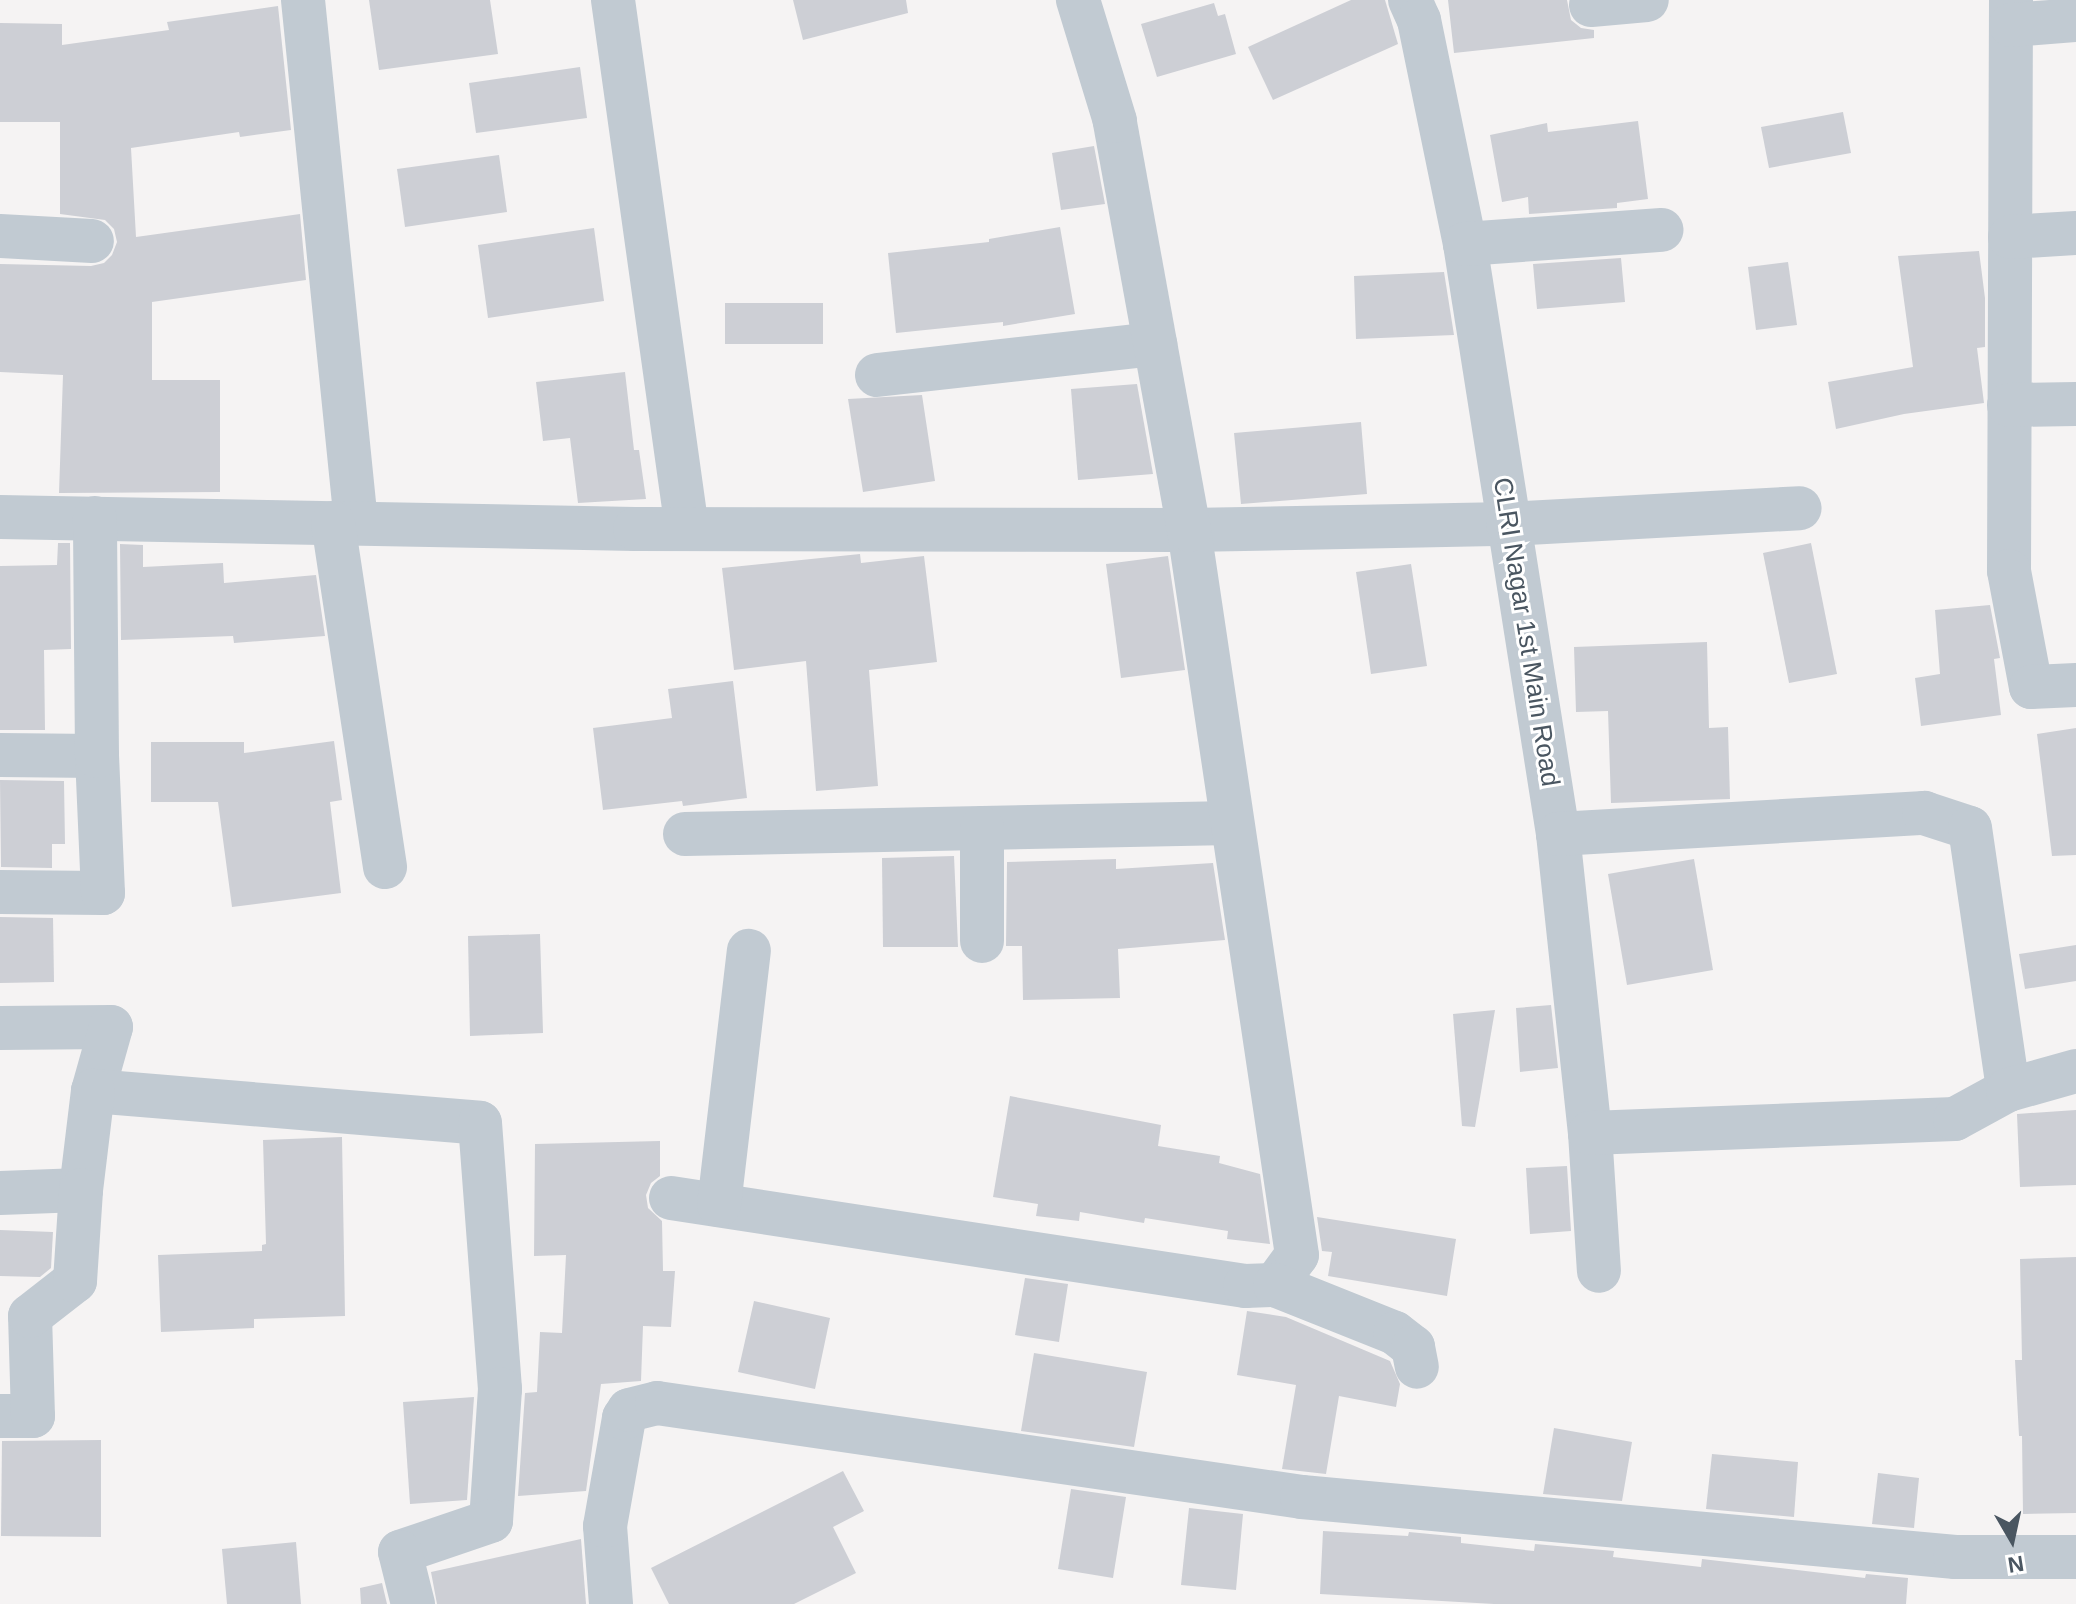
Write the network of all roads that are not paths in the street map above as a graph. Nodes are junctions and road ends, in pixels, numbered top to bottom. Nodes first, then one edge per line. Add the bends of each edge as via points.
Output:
1 (303, 0) edge
2 (613, 0) edge
3 (1078, 0) edge
4 (1410, 0) edge
5 (1647, 0) edge
6 (1591, 5) dead end
7 (2011, 12) edge
8 (2076, 20) edge
9 (1662, 230) dead end
10 (2076, 233) edge
11 (0, 236) edge
12 (2010, 237) junction
13 (92, 241) dead end
14 (1465, 244) junction
15 (1155, 344) junction
16 (877, 375) dead end
17 (2076, 404) edge
18 (2009, 405) junction
19 (1800, 508) dead end
20 (0, 517) edge
21 (95, 518) junction
22 (344, 523) junction
23 (1508, 524) junction
24 (687, 529) junction
25 (1189, 530) junction
26 (2076, 685) edge
27 (0, 755) edge
28 (97, 756) junction
29 (1231, 823) junction
30 (982, 828) junction
31 (685, 834) dead end
32 (1558, 834) junction
33 (385, 867) dead end
34 (0, 892) edge
35 (982, 941) dead end
36 (749, 951) dead end
37 (0, 1028) edge
38 (2076, 1071) edge
39 (2008, 1090) junction
40 (93, 1091) junction
41 (1590, 1133) junction
42 (81, 1190) junction
43 (0, 1193) edge
44 (671, 1198) dead end
45 (719, 1205) junction
46 (1599, 1271) dead end
47 (1275, 1285) junction
48 (1417, 1367) dead end
49 (0, 1416) edge
50 (2076, 1557) edge
51 (413, 1604) edge
52 (611, 1604) edge

1 - 22 street
2 - 24 street
3 - 15 street via 1115,121
4 - 14 street, CLRI Nagar 1st Main Road via 1419,20
5 - 6 street
7 - 8 street
7 - 12 street
9 - 14 street
10 - 12 street
11 - 13 street
12 - 18 street
14 - 23 street, CLRI Nagar 1st Main Road
15 - 16 street
15 - 25 street
17 - 18 street
18 - 26 street via 2009,571 2031,687
19 - 23 street
20 - 21 street
21 - 22 street
21 - 28 street
22 - 24 street
22 - 33 street
23 - 25 street
23 - 32 street, CLRI Nagar 1st Main Road
24 - 25 street
25 - 29 street
27 - 28 street
28 - 34 street via 103,893
29 - 30 street
29 - 47 street via 1297,1255
30 - 31 street
30 - 35 street
32 - 39 street via 1924,813 1970,828
32 - 41 street, CLRI Nagar 1st Main Road
36 - 45 street
37 - 40 street via 111,1027
38 - 39 street
39 - 41 street via 1955,1119
40 - 42 street
40 - 51 street via 480,1123 500,1389 491,1521 400,1552
41 - 46 street, CLRI Nagar 1st Main Road
42 - 43 street
42 - 49 street via 75,1281 30,1316 33,1416
44 - 45 street
45 - 47 street via 1245,1286
47 - 48 street via 1395,1333 1413,1347
50 - 52 street via 1955,1557 1302,1497 657,1403 629,1410 624,1418 605,1526

